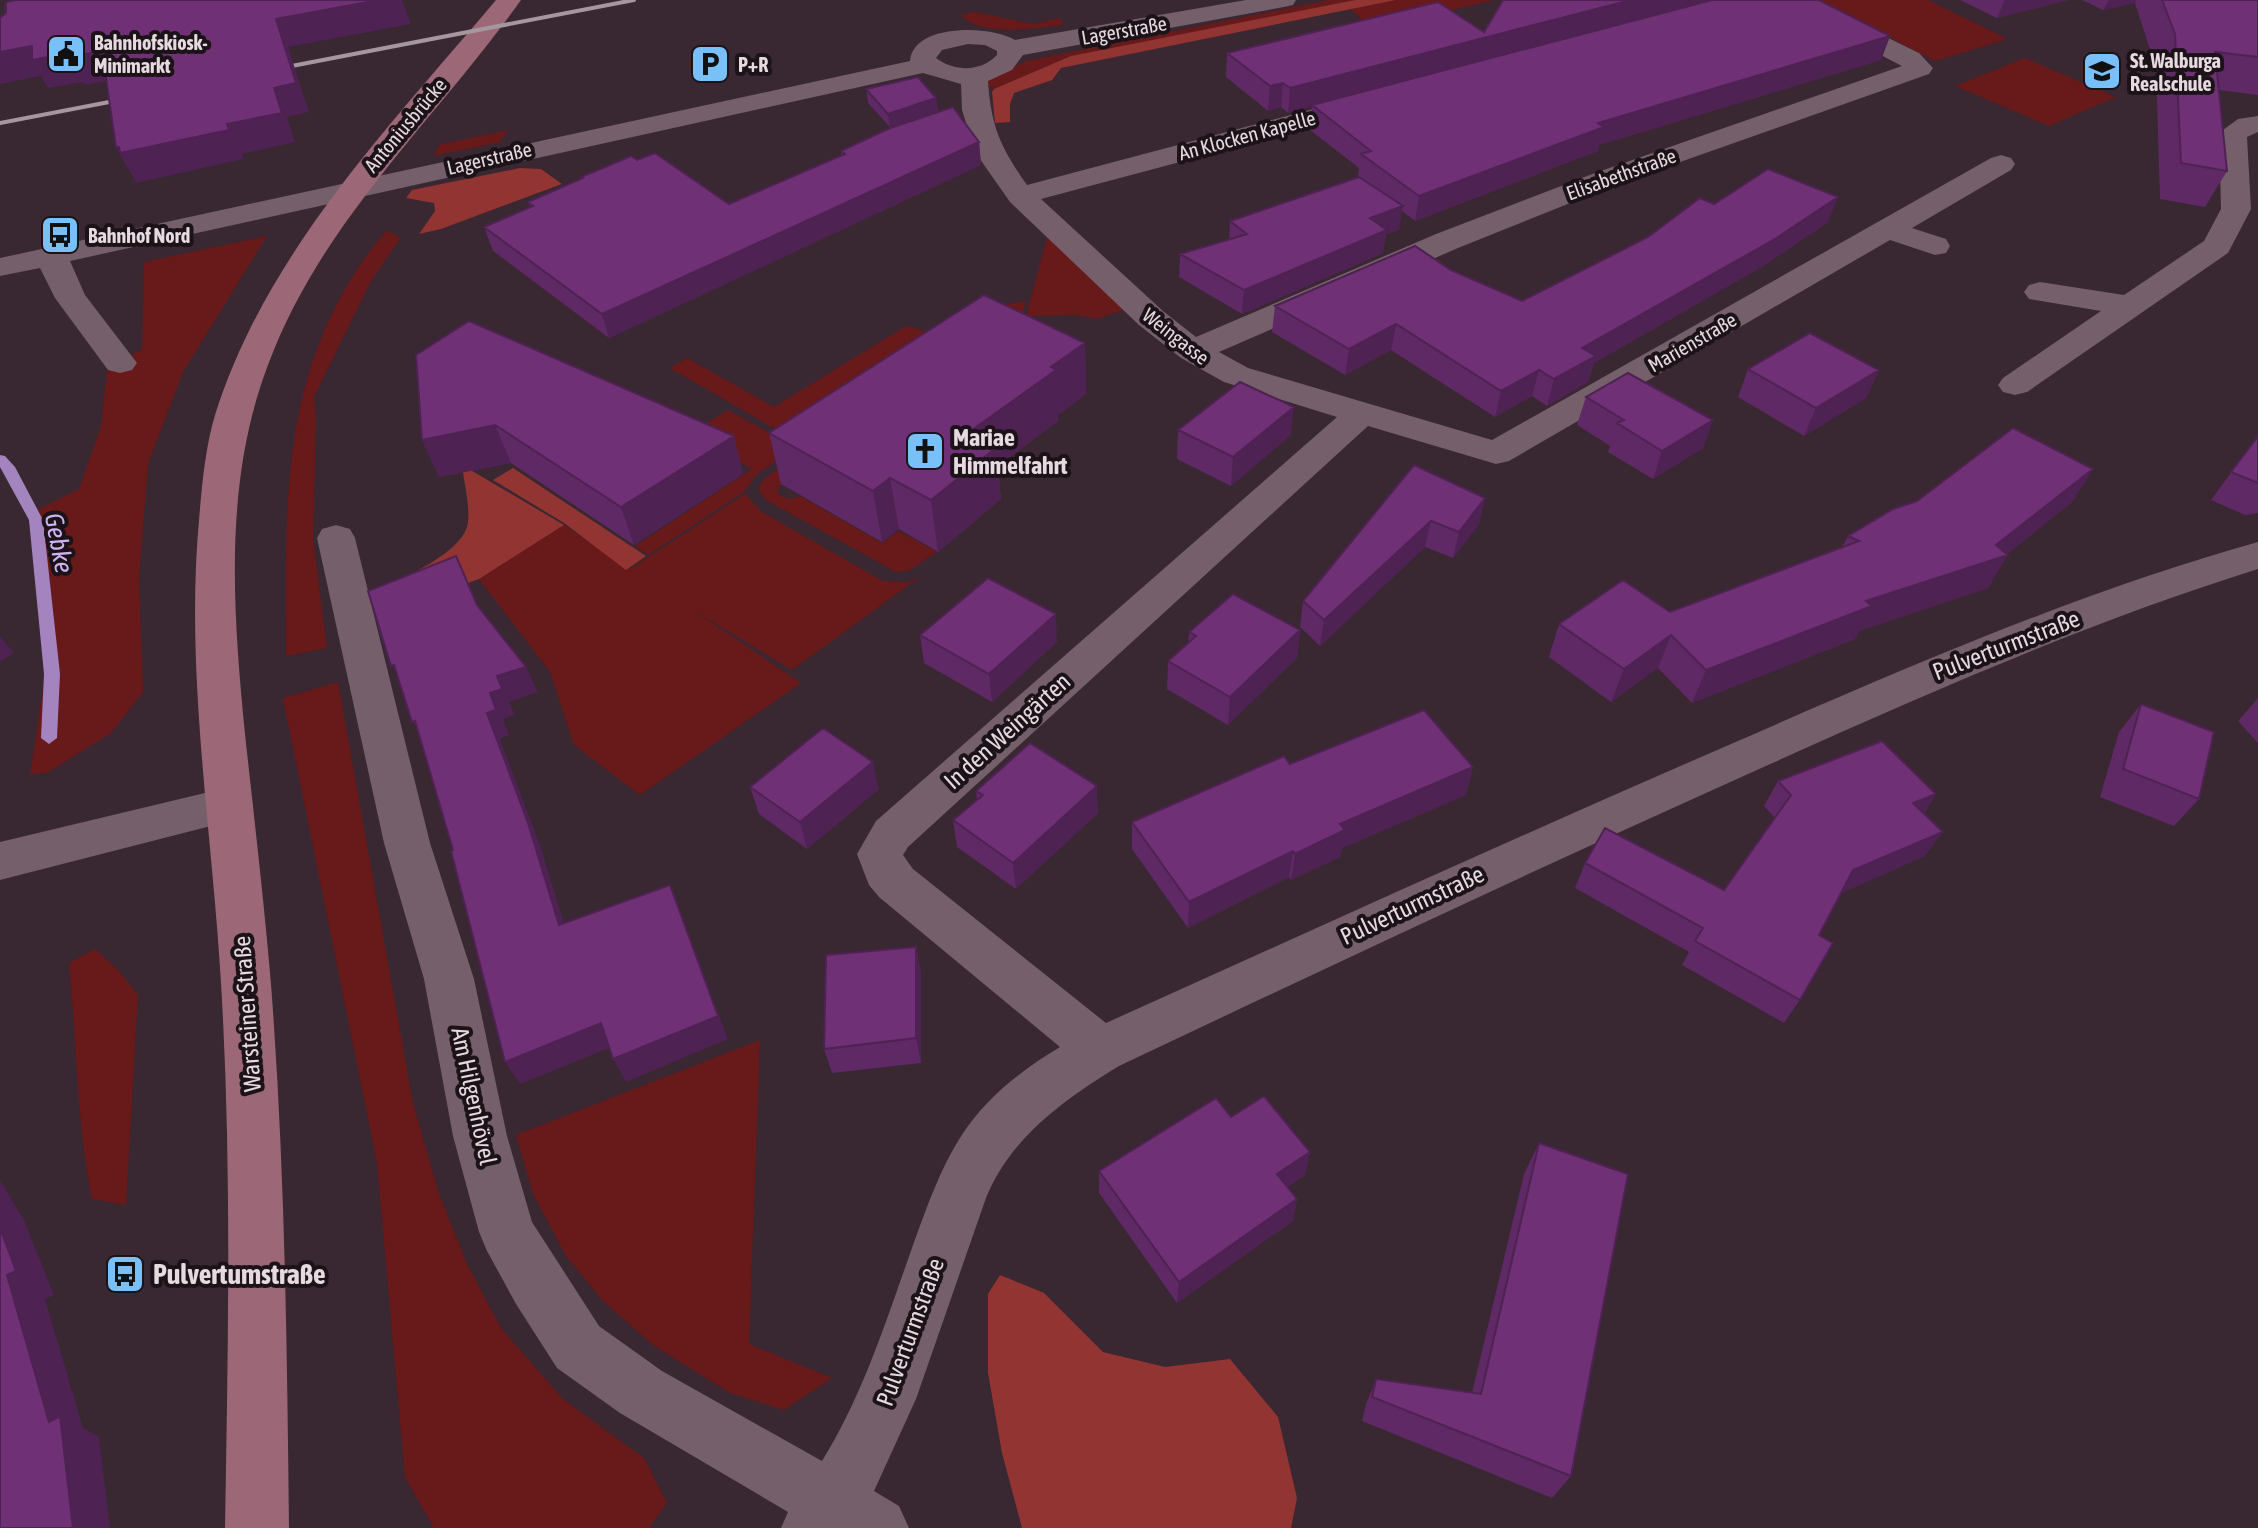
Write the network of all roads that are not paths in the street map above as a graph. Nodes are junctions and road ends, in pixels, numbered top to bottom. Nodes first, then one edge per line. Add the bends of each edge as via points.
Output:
1 (509, 0) edge
2 (1284, 0) edge
3 (1792, 0) edge
4 (1010, 49) junction
5 (926, 65) junction
6 (974, 75) junction
7 (1402, 94) edge
8 (976, 110) junction
9 (948, 120) edge
10 (2258, 124) edge
11 (2001, 164) dead end
12 (1020, 196) junction
13 (1887, 229) junction
14 (1935, 246) dead end
15 (53, 255) junction
16 (0, 267) edge
17 (2040, 292) dead end
18 (2130, 306) junction
19 (1193, 351) junction
20 (120, 363) dead end
21 (2015, 385) dead end
22 (1362, 413) junction
23 (1496, 453) joint
24 (336, 538) dead end
25 (2258, 555) edge
26 (230, 805) junction
27 (0, 861) edge
28 (1101, 1050) junction
29 (842, 1519) edge
30 (257, 1528) edge

1 - 26 main road, Antoniusbrücke via 356,184 307,254 252,361 232,418 221,478 213,582
2 - 4 street, Lagerstraße
3 - 19 street, Elisabethstraße via 1920,68 1591,184
4 - 5 street via 982,37 954,37 926,50
4 - 6 street via 1007,63
5 - 6 street via 948,74
5 - 15 street, Lagerstraße
6 - 8 street, Weingasse
7 - 12 street, An Klocken Kapelle
8 - 9 street
8 - 12 street, Weingasse via 989,152
10 - 18 street via 2233,133 2236,209 2217,246
11 - 13 street, Marienstraße
12 - 19 street, Weingasse
13 - 14 street
13 - 23 street, Marienstraße
15 - 16 street, Lagerstraße
15 - 20 street via 63,287
17 - 18 street
18 - 21 street
19 - 22 street, Weingasse via 1236,375
22 - 23 street, Weingasse
22 - 28 street, In den Weingärten via 892,834 880,854 896,883
24 - 29 street, Am Hilgenhövel via 407,843 449,979 480,1136 507,1232 578,1347
25 - 28 street, Pulverturmstraße via 1960,661 1477,875
26 - 27 street
26 - 30 main road, Warsteiner Straße via 246,982 258,1227
28 - 29 street, Pulverturmstraße via 1066,1070 1005,1121 973,1166

